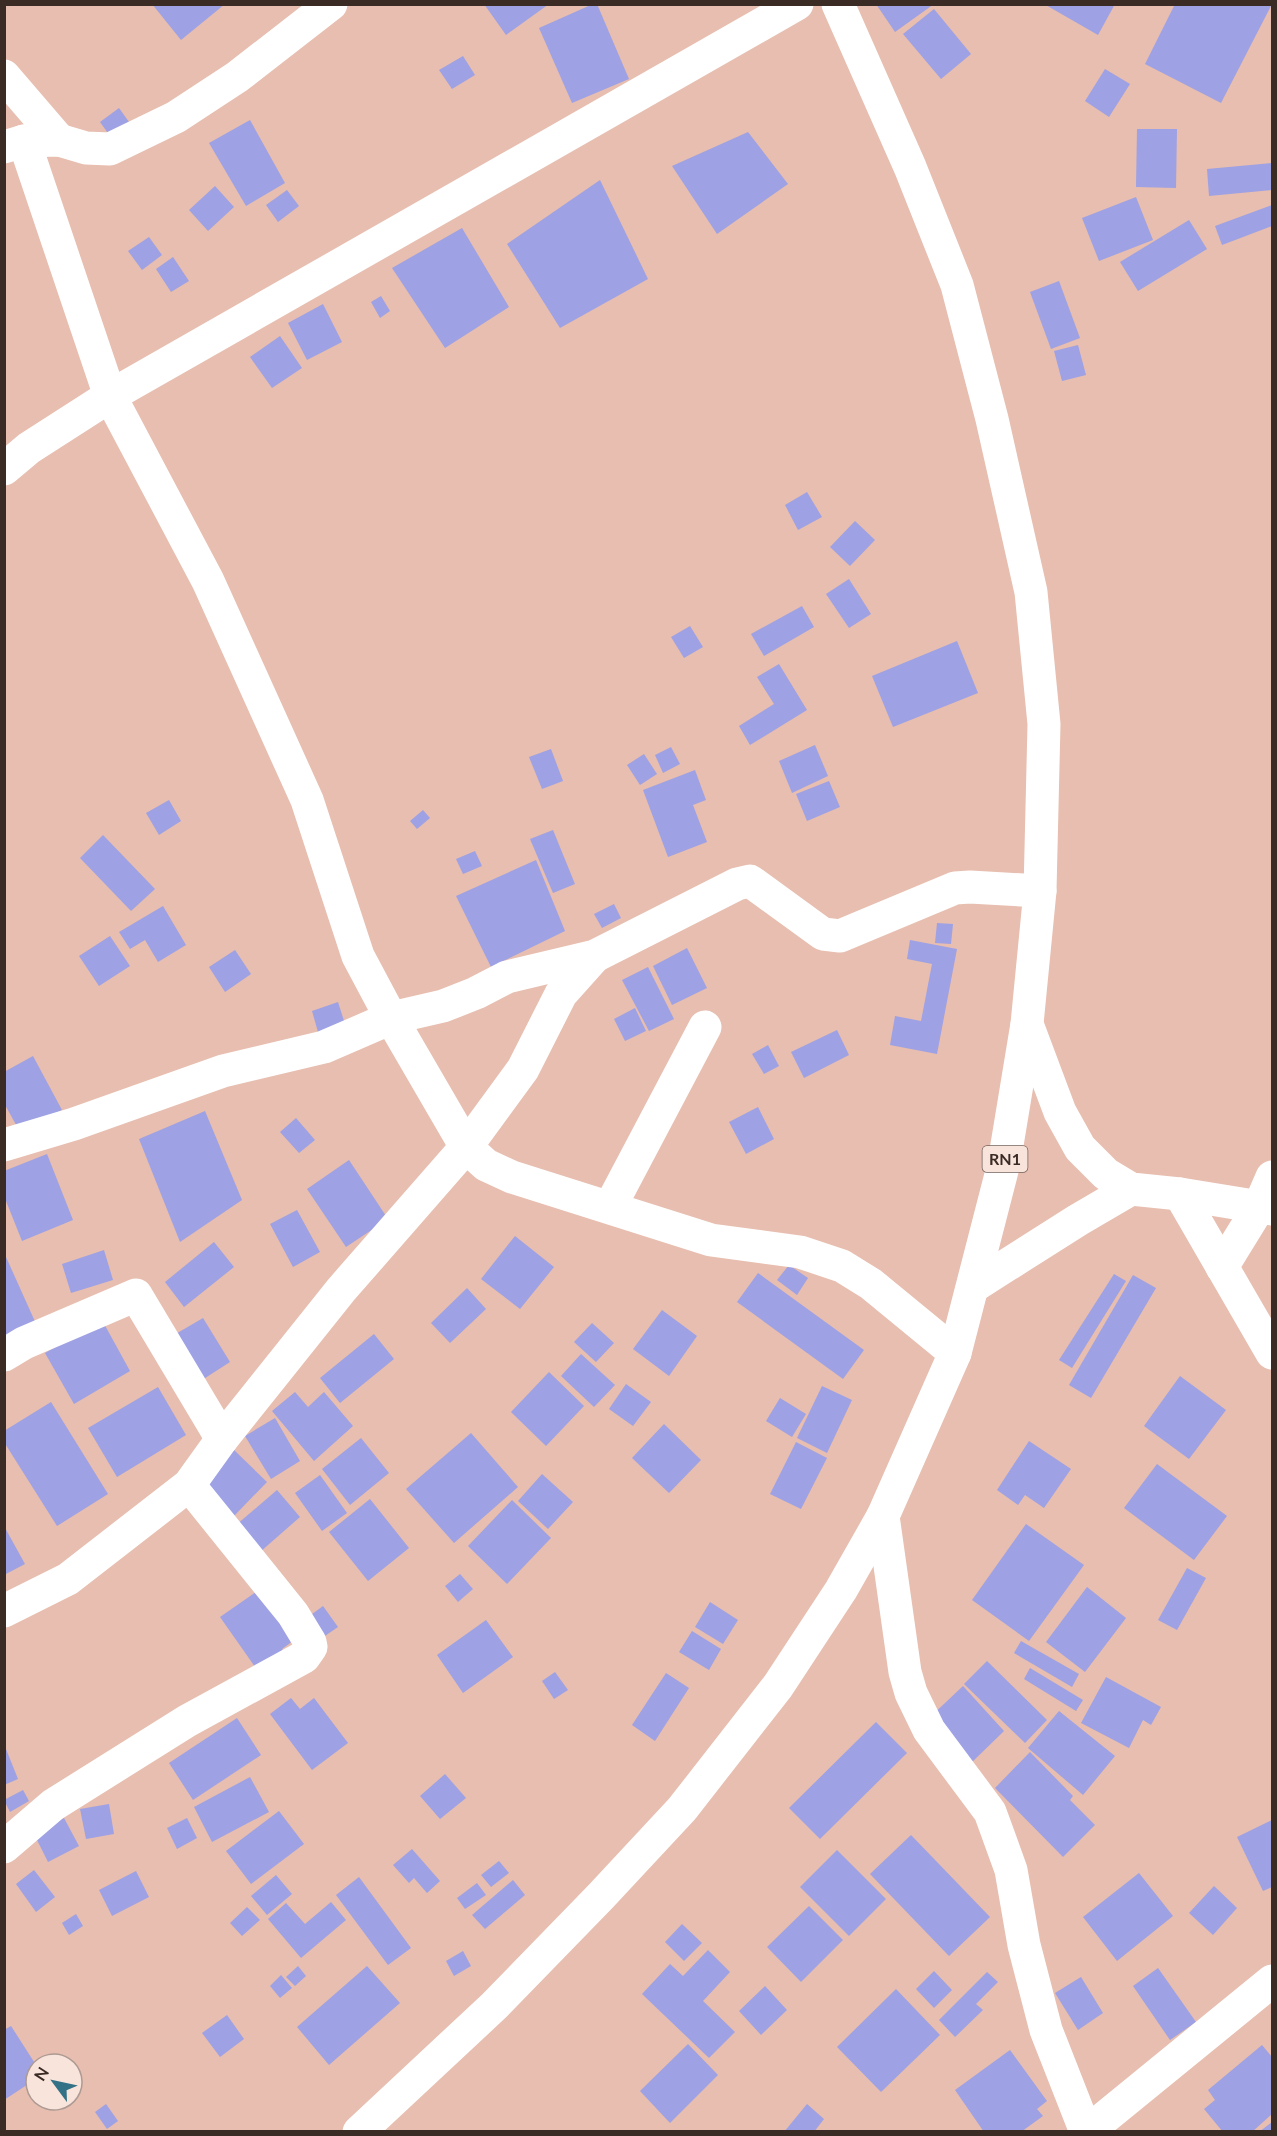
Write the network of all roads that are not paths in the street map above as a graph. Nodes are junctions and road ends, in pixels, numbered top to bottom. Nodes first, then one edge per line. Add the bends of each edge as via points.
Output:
1 (331, 4) edge
2 (797, 4) edge
3 (838, 4) edge
4 (4, 76) edge
5 (59, 140) junction
6 (14, 144) edge
7 (110, 396) junction
8 (4, 469) edge
9 (1040, 891) junction
10 (595, 956) junction
11 (391, 1018) junction
12 (1028, 1024) junction
13 (705, 1028) dead end
14 (4, 1145) edge
15 (466, 1147) junction
16 (1272, 1178) edge
17 (1131, 1190) junction
18 (1180, 1194) junction
19 (610, 1207) junction
20 (1266, 1208) edge
21 (1222, 1267) junction
22 (974, 1286) junction
23 (956, 1353) junction
24 (1272, 1353) edge
25 (4, 1355) edge
26 (222, 1439) junction
27 (189, 1485) junction
28 (883, 1516) junction
29 (4, 1611) edge
30 (4, 1847) edge
31 (1272, 1981) edge
32 (359, 2132) edge
33 (1087, 2132) edge

1 - 5 main road via 237,77 176,117 110,149 86,148
2 - 7 main road
3 - 9 main road, RN1 via 957,285 997,442 1031,592 1044,724
4 - 5 main road
5 - 6 main road
6 - 7 main road
7 - 8 main road via 29,448
7 - 11 main road via 208,581 262,700 307,800 358,956
9 - 10 main road via 955,888 840,936 823,934 750,881
9 - 12 main road, RN1
10 - 11 main road via 507,977 443,1006
10 - 15 main road via 561,994 523,1069
11 - 14 main road via 324,1047 223,1071
11 - 15 main road
12 - 17 main road via 1060,1112 1080,1148 1106,1174
12 - 22 main road, RN1 via 1004,1163
13 - 19 main road
15 - 19 main road via 486,1165 512,1177
15 - 26 main road via 340,1290
16 - 20 main road
17 - 18 main road
17 - 22 main road
18 - 20 main road
18 - 21 main road
19 - 23 main road via 711,1240 800,1252 842,1266 872,1284
20 - 21 main road
21 - 24 main road
22 - 23 main road, RN1
23 - 28 main road, RN1
25 - 26 main road via 136,1295
26 - 27 main road
27 - 29 main road via 68,1579
27 - 30 main road via 293,1614 311,1647 304,1657 187,1721 53,1805
28 - 32 main road, RN1 via 841,1590 778,1686 682,1809 495,2006
28 - 33 main road via 910,1693 929,1730 990,1812 1011,1870 1024,1945 1046,2030
31 - 33 main road

